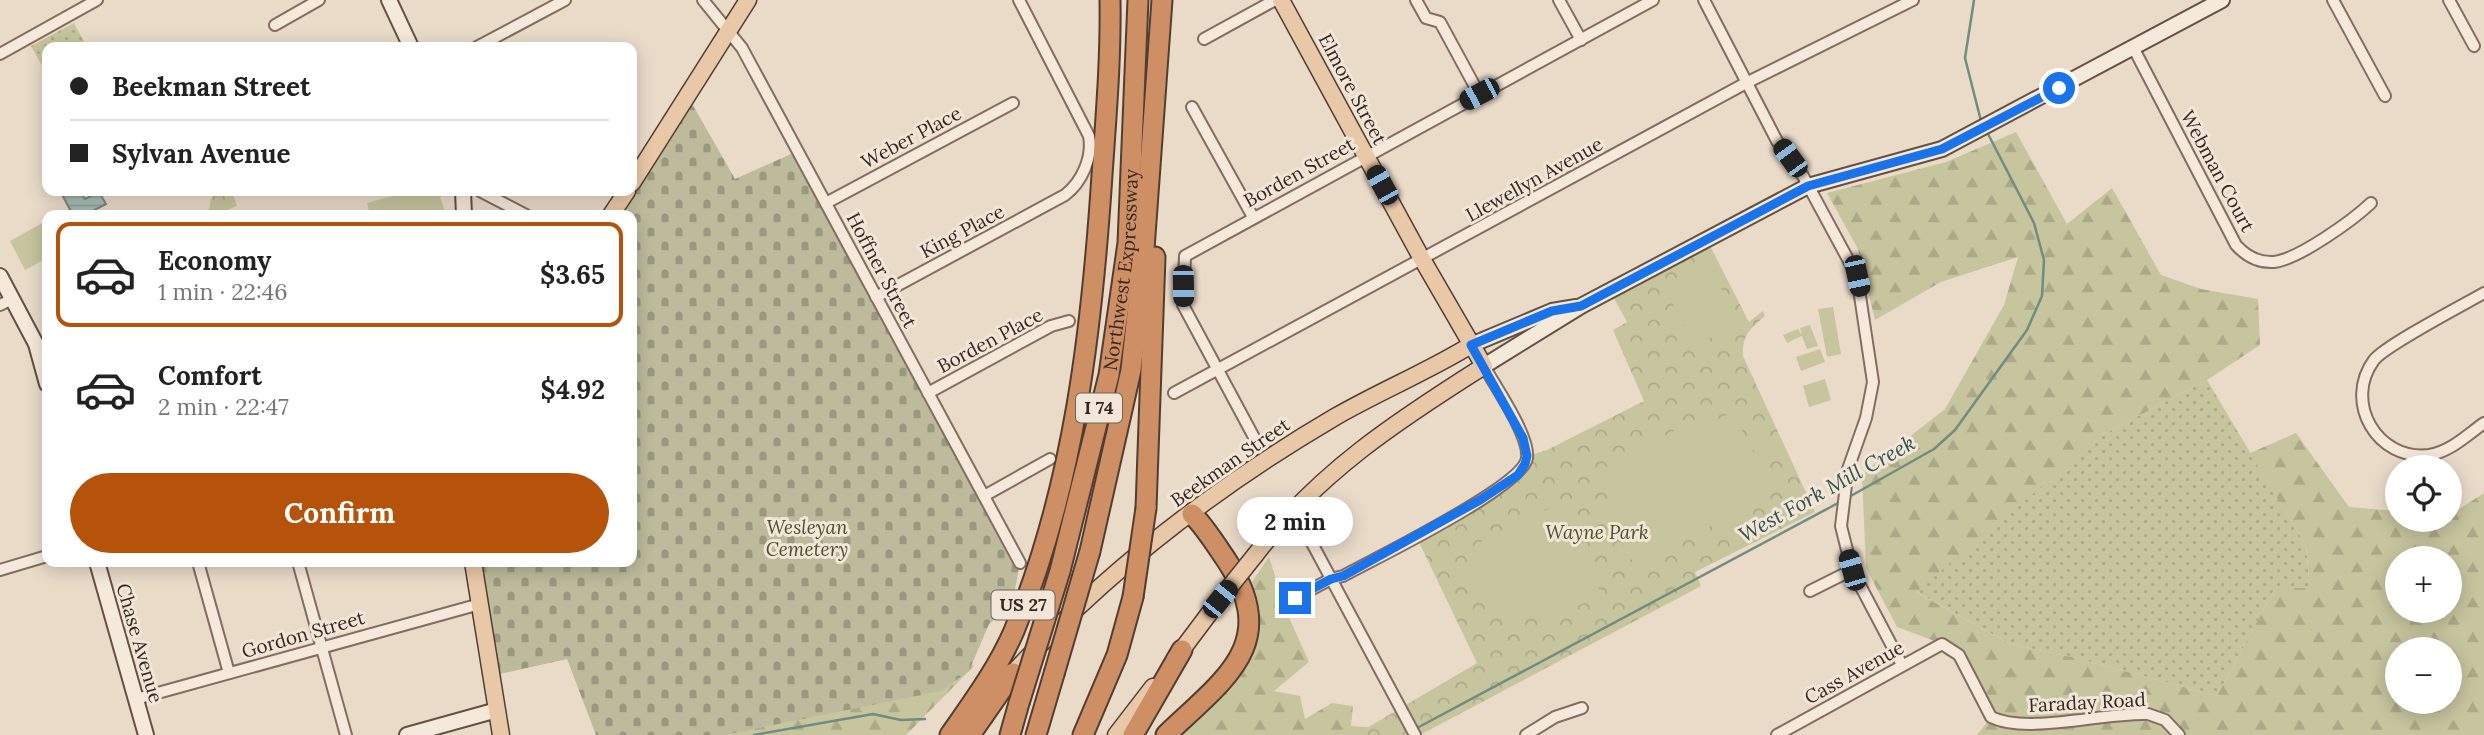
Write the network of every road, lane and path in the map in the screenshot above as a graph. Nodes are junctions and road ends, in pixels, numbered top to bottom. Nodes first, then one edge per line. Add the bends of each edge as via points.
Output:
1 (97, 0) edge
2 (319, 0) edge
3 (389, 0) edge
4 (565, 0) edge
5 (703, 0) edge
6 (748, 0) edge
7 (1019, 0) edge
8 (1110, 0) edge
9 (1125, 0) edge
10 (1138, 0) edge
11 (1161, 0) edge
12 (1275, 0) edge
13 (1281, 0) edge
14 (1416, 0) edge
15 (1559, 0) edge
16 (1653, 0) edge
17 (1704, 0) edge
18 (1913, 0) edge
19 (2222, 0) edge
20 (2333, 0) edge
21 (2449, 0) edge
22 (275, 25) dead end
23 (728, 32) junction
24 (1204, 39) dead end
25 (1581, 40) junction
26 (409, 42) edge
27 (486, 42) edge
28 (2474, 46) dead end
29 (2134, 49) junction
30 (1159, 53) junction
31 (0, 54) edge
32 (1746, 83) junction
33 (1479, 94) junction
34 (2385, 96) dead end
35 (1013, 103) dead end
36 (1192, 107) dead end
37 (1132, 145) junction
38 (1365, 155) junction
39 (637, 175) edge
40 (1808, 186) junction
41 (490, 196) edge
42 (826, 203) junction
43 (2371, 203) dead end
44 (517, 210) edge
45 (1253, 217) junction
46 (1422, 259) junction
47 (0, 276) edge
48 (2484, 293) edge
49 (876, 297) junction
50 (6, 302) edge
51 (1581, 306) junction
52 (1069, 321) dead end
53 (42, 343) edge
54 (1471, 345) junction
55 (1484, 366) junction
56 (1217, 370) junction
57 (928, 393) junction
58 (1174, 393) dead end
59 (2484, 423) edge
60 (1256, 441) dead end
61 (1058, 461) junction
62 (984, 496) junction
63 (1192, 514) junction
64 (1306, 532) dead end
65 (42, 557) edge
66 (1020, 563) dead end
67 (98, 567) edge
68 (199, 567) edge
69 (299, 567) edge
70 (474, 567) edge
71 (0, 570) edge
72 (1852, 570) junction
73 (1331, 579) junction
74 (1810, 591) dead end
75 (1295, 598) dead end
76 (480, 604) junction
77 (322, 646) junction
78 (1948, 646) joint
79 (1182, 650) junction
80 (1902, 665) junction
81 (229, 673) junction
82 (1013, 673) junction
83 (136, 699) junction
84 (1582, 708) dead end
85 (497, 710) junction
86 (146, 735) edge
87 (346, 735) edge
88 (407, 735) edge
89 (501, 735) edge
90 (950, 735) edge
91 (959, 735) edge
92 (970, 735) edge
93 (1010, 735) edge
94 (1036, 735) edge
95 (1083, 735) edge
96 (1116, 735) edge
97 (1133, 735) edge
98 (1166, 735) edge
99 (1415, 735) edge
100 (1526, 735) edge
101 (1777, 735) edge
102 (2179, 735) edge

1 - 31 street
2 - 22 street
3 - 26 main road
4 - 27 street
5 - 23 street, Hoffner Street
6 - 23 main road
7 - 49 street, King Place via 1088,136 1091,145 1086,164 1065,195
8 - 61 highway via 1111,59 1098,238 1081,379
9 - 37 highway
10 - 37 highway, Northwest Expressway / I 74
11 - 30 highway, Northwest Expressway / I 74
12 - 24 street
13 - 38 main road, Elmore Street
14 - 33 street via 1426,18 1440,22
15 - 25 street
16 - 25 street, Borden Street
17 - 32 street
18 - 32 street, Llewellyn Avenue
19 - 29 main road, Beekman Street
20 - 34 street
21 - 28 street
23 - 39 main road
23 - 42 street, Hoffner Street via 742,48
25 - 33 street, Borden Street
29 - 40 main road, Beekman Street via 1930,153
29 - 43 street, Webman Court via 2236,245 2250,257 2267,262 2288,258
30 - 94 highway, Northwest Expressway / I 74, bridge via 1131,370 1090,551
30 - 95 highway, bridge via 1146,508 1133,597 1117,655
32 - 40 street
32 - 46 street, Llewellyn Avenue
33 - 38 street, Borden Street
35 - 42 street, Weber Place
36 - 45 street
37 - 93 highway, Northwest Expressway / I 74, bridge via 1128,243 1109,375 1060,571
38 - 45 street, Borden Street
38 - 46 main road, Elmore Street
40 - 51 main road, Beekman Street
40 - 72 street via 1857,276 1872,368 1866,418 1848,469 1841,508 1840,526
41 - 44 street
42 - 49 street, Hoffner Street
45 - 56 street, Borden Street via 1185,256 1183,305
46 - 54 main road, Elmore Street
46 - 56 street, Llewellyn Avenue
47 - 50 main road
48 - 59 street via 2378,355 2366,373 2362,394 2373,431 2385,444 2409,454 2444,451
49 - 57 street, Hoffner Street
50 - 53 main road
51 - 54 main road, Beekman Street via 1552,311
51 - 55 main road, Beekman Street
52 - 57 street, Borden Place via 1051,326
54 - 55 main road, Elmore Street
54 - 63 main road, Beekman Street via 1333,419
55 - 73 street, Elmore Street via 1523,438 1527,456 1518,475
55 - 79 main road, Beekman Street, bridge via 1395,422 1300,500
56 - 58 street, Llewellyn Avenue
56 - 60 street
57 - 62 street, Hoffner Street
61 - 62 street
61 - 90 highway, US 27 via 1033,581 1014,631
62 - 66 street, Hoffner Street
63 - 82 main road, Beekman Street via 1094,592
63 - 98 highway via 1240,581 1249,604 1249,628 1242,651 1225,678
64 - 73 street
65 - 71 street
67 - 83 main road, Chase Avenue
68 - 81 street
69 - 77 street
70 - 76 main road
72 - 74 street
72 - 80 street
73 - 75 street
73 - 99 street
76 - 77 street, Gordon Street
76 - 85 main road
77 - 81 street, Gordon Street
77 - 87 street
78 - 80 street, Cass Avenue via 1942,644
78 - 102 street, Faraday Road via 1959,655 1991,717 1998,721 2029,724 2148,714 2165,720
79 - 96 main road, Beekman Street
79 - 97 highway
80 - 101 street, Cass Avenue
81 - 83 street, Gordon Street
82 - 91 main road, Beekman Street
82 - 92 highway
83 - 86 main road, Chase Avenue
84 - 100 street via 1555,717
85 - 88 main road
85 - 89 main road

